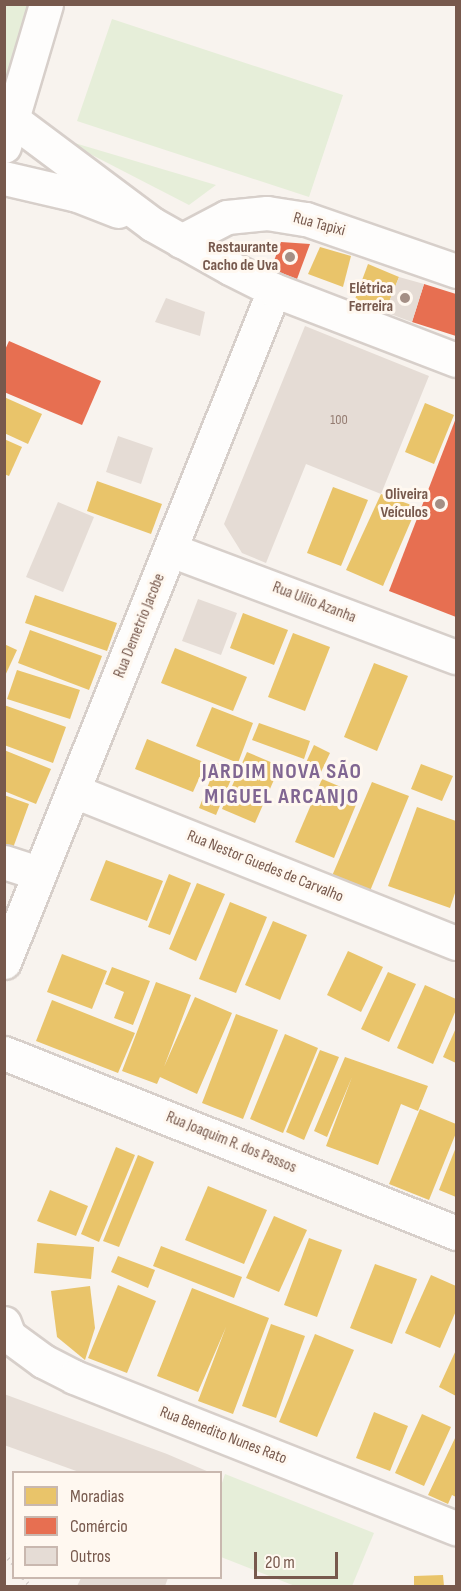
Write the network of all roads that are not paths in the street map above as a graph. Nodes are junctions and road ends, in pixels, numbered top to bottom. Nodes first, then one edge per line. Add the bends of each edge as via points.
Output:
1 (46, 4) edge
2 (7, 128) edge
3 (4, 178) edge
4 (152, 224) junction
5 (181, 241) junction
6 (456, 271) edge
7 (273, 290) junction
8 (456, 360) edge
9 (171, 549) junction
10 (456, 657) edge
11 (74, 791) junction
12 (4, 862) edge
13 (37, 873) junction
14 (456, 943) edge
15 (4, 962) edge
16 (4, 1053) edge
17 (456, 1233) edge
18 (4, 1323) edge
19 (456, 1527) edge

1 - 2 street
2 - 4 street
3 - 4 street via 77,195
4 - 5 street
5 - 6 street, Rua Tapixi via 227,217 267,213 306,219
5 - 7 street
7 - 8 street
7 - 9 street, Rua Demetrio Jacobe
9 - 10 street, Rua Uílio Azanha
9 - 11 street, Rua Demetrio Jacobe
11 - 13 street, Rua Demetrio Jacobe
11 - 14 street, Rua Nestor Guedes de Carvalho
12 - 13 street
13 - 15 street, Rua Demetrio Jacobe
16 - 17 street, Rua Joaquim R. dos Passos
18 - 19 street, Rua Benedito Nunes Rato via 9,1336 43,1361 74,1377

